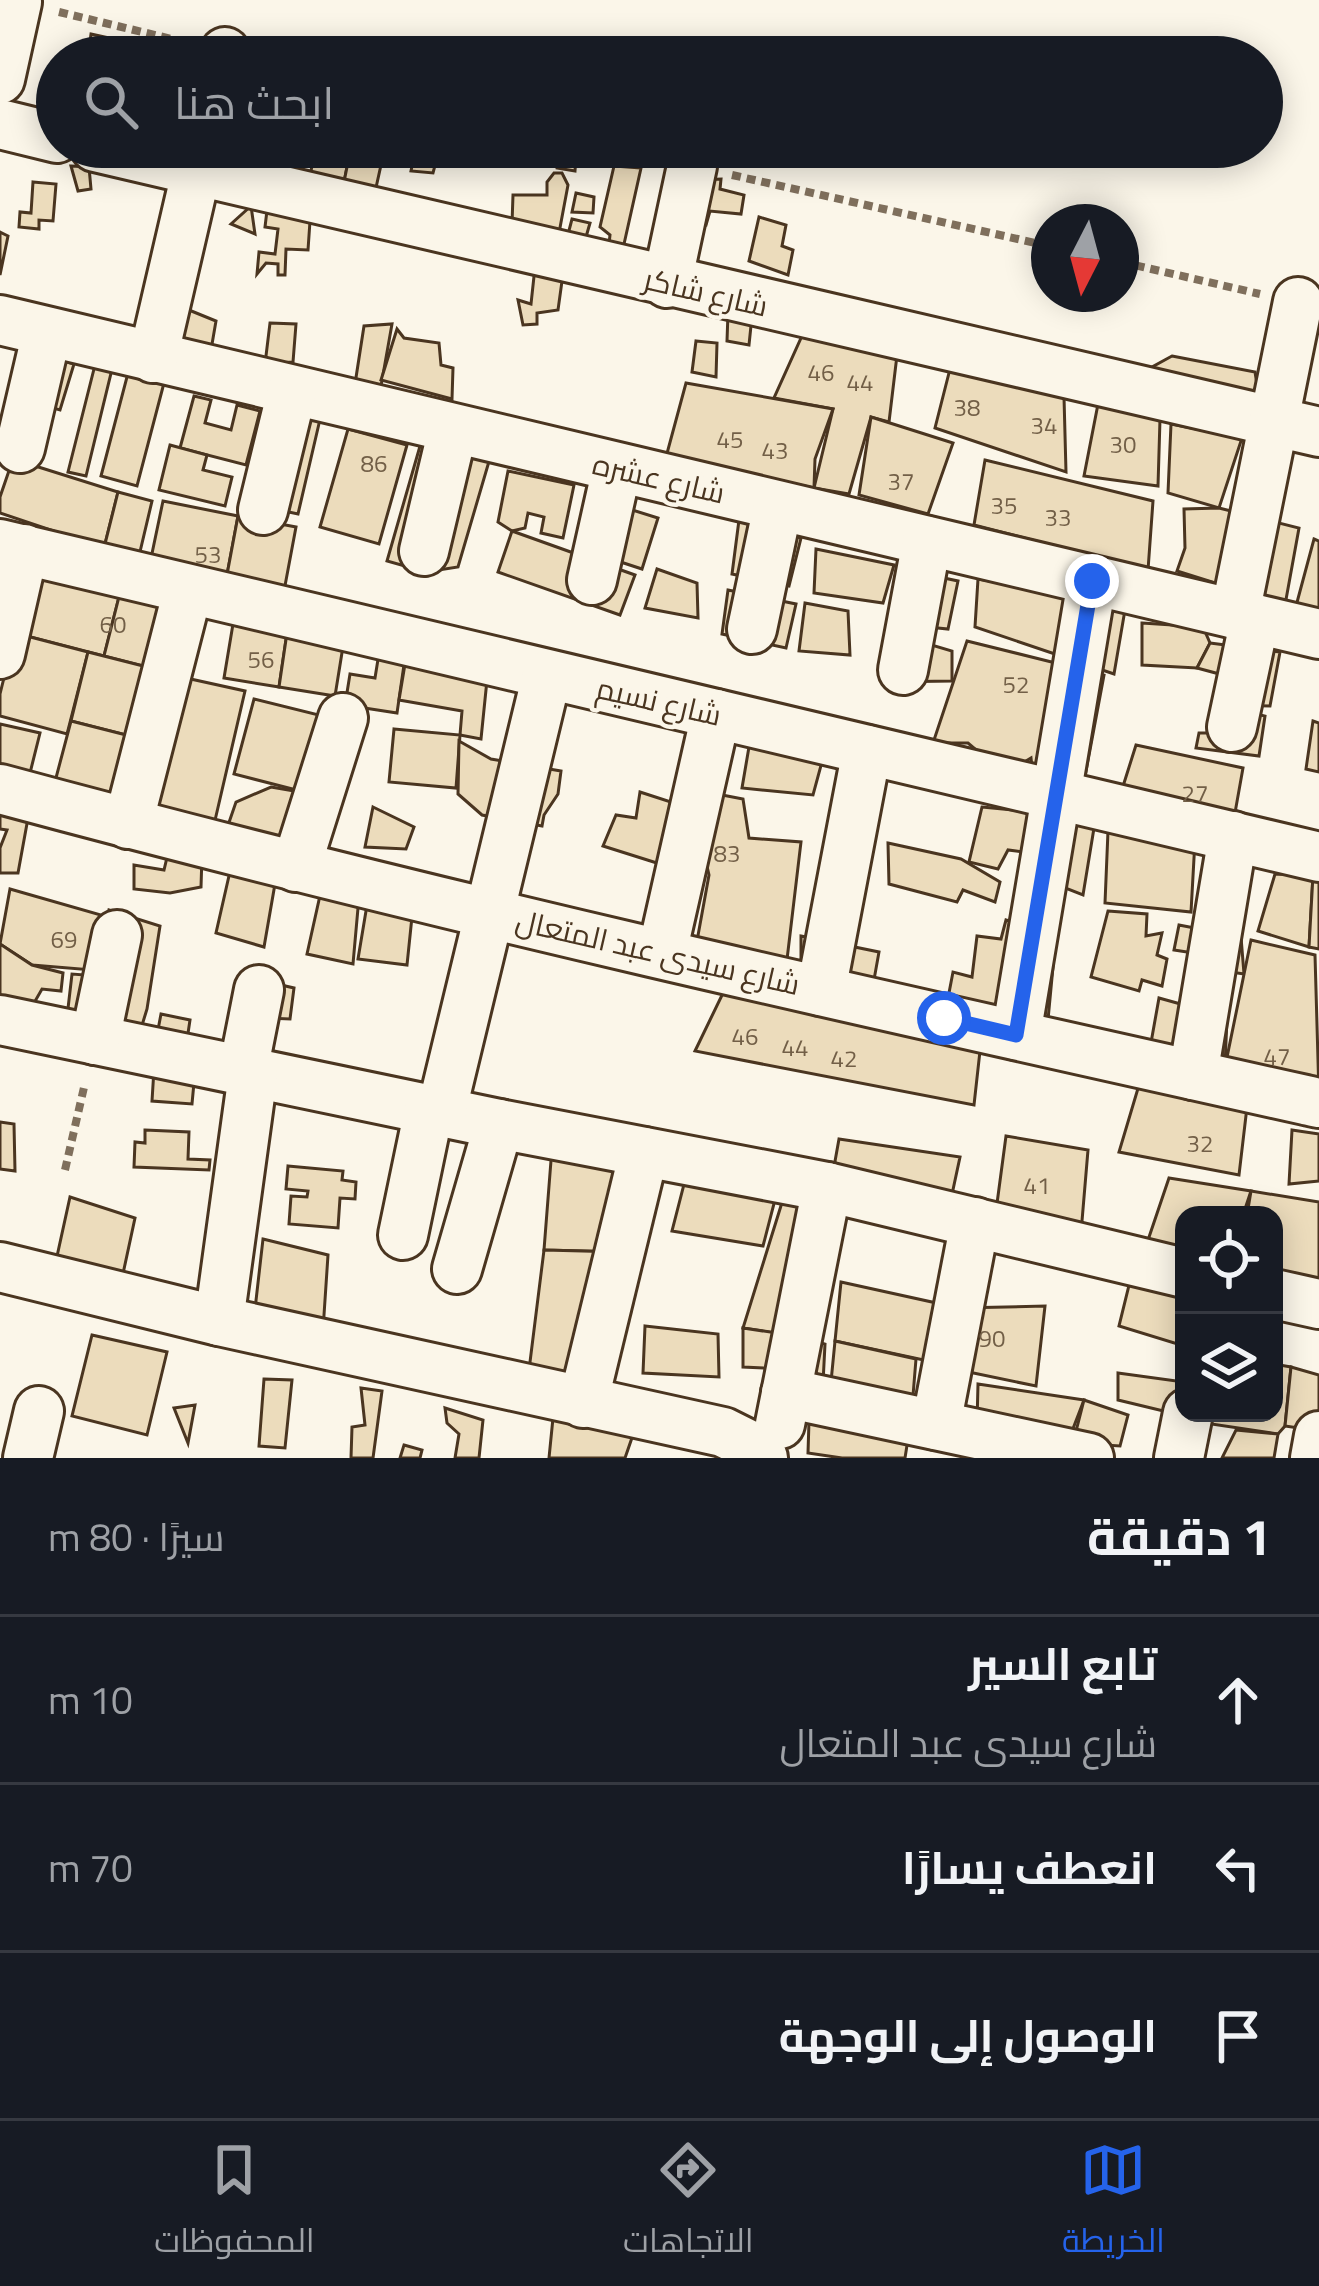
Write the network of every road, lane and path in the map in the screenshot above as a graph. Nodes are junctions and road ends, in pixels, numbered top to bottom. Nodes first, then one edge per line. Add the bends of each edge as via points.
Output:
1 (17, 2) edge
2 (150, 36) edge
3 (0, 79) edge
4 (0, 124) edge
5 (36, 133) edge
6 (197, 168) edge
7 (233, 168) edge
8 (692, 168) edge
9 (701, 168) edge
10 (1031, 242) edge
11 (1139, 266) edge
12 (667, 283) junction
13 (1298, 302) joint
14 (0, 320) edge
15 (46, 332) junction
16 (153, 358) junction
17 (292, 391) junction
18 (1296, 426) edge
19 (453, 429) junction
20 (20, 448) dead end
21 (617, 468) junction
22 (778, 506) junction
23 (263, 510) dead end
24 (927, 542) junction
25 (12, 546) edge
26 (424, 551) dead end
27 (592, 580) dead end
28 (1092, 581) junction
29 (188, 590) junction
30 (1245, 616) junction
31 (752, 628) dead end
32 (1319, 634) edge
33 (0, 654) edge
34 (903, 670) dead end
35 (547, 674) junction
36 (716, 714) junction
37 (344, 718) dead end
38 (1232, 727) dead end
39 (867, 750) junction
40 (0, 789) edge
41 (1054, 794) junction
42 (128, 824) junction
43 (1233, 836) junction
44 (1319, 857) edge
45 (296, 867) junction
46 (489, 912) junction
47 (117, 935) dead end
48 (662, 953) junction
49 (259, 990) dead end
50 (821, 991) junction
51 (0, 1020) edge
52 (1016, 1035) junction
53 (95, 1040) junction
54 (248, 1073) junction
55 (1193, 1075) junction
56 (1319, 1103) edge
57 (435, 1111) junction
58 (499, 1124) junction
59 (644, 1152) junction
60 (65, 1169) dead end
61 (826, 1187) junction
62 (975, 1222) junction
63 (403, 1235) dead end
64 (0, 1267) edge
65 (457, 1269) dead end
66 (1175, 1271) edge
67 (1283, 1296) edge
68 (1319, 1304) edge
69 (219, 1321) junction
70 (786, 1393) junction
71 (584, 1403) junction
72 (1186, 1422) edge
73 (936, 1425) junction
74 (1319, 1436) edge
75 (763, 1458) edge
76 (773, 1458) edge
77 (1088, 1458) edge
78 (1179, 1458) edge
79 (1315, 1458) edge

1 - 2 path
1 - 3 street
4 - 5 street
6 - 16 street
7 - 12 street, شارع شاكر
8 - 12 street
9 - 10 path
11 - 13 path
12 - 18 street, شارع شاكر
13 - 18 street
14 - 15 street, شارع عشره
15 - 16 street, شارع عشره
15 - 20 street
16 - 17 street, شارع عشره
17 - 19 street, شارع عشره
17 - 23 street
18 - 30 street
19 - 21 street, شارع عشره
19 - 26 street
21 - 22 street, شارع عشره
21 - 27 street
22 - 24 street, شارع عشره
22 - 31 street
24 - 28 street, شارع عشره
24 - 34 street
25 - 29 street, شارع نسيم
25 - 33 street
28 - 30 street, شارع عشره
28 - 41 street
29 - 35 street, شارع نسيم
29 - 42 street
30 - 32 street, شارع عشره
30 - 38 street
35 - 36 street, شارع نسيم
35 - 46 street
36 - 39 street, شارع نسيم
36 - 48 street
37 - 45 street
39 - 41 street, شارع نسيم
39 - 50 street
40 - 42 street, شارع سيدى عبد المتعال
41 - 43 street, شارع نسيم
41 - 52 street
42 - 45 street, شارع سيدى عبد المتعال
43 - 44 street, شارع نسيم
43 - 55 street
45 - 46 street, شارع سيدى عبد المتعال
46 - 48 street, شارع سيدى عبد المتعال
46 - 57 street
47 - 53 street
48 - 50 street, شارع سيدى عبد المتعال
49 - 54 street
50 - 52 street, شارع سيدى عبد المتعال
51 - 53 street
52 - 55 street, شارع سيدى عبد المتعال
53 - 54 street
53 - 60 path
54 - 57 street
54 - 69 street
55 - 56 street, شارع سيدى عبد المتعال
57 - 58 street
57 - 63 street
58 - 59 street
58 - 65 street
59 - 61 street
59 - 71 street
61 - 62 street
61 - 70 street
62 - 66 street
62 - 73 street
64 - 69 street
67 - 68 street
69 - 71 street
70 - 73 street
70 - 76 street
71 - 75 street via 723,1432
72 - 78 street
73 - 77 street
74 - 79 street

